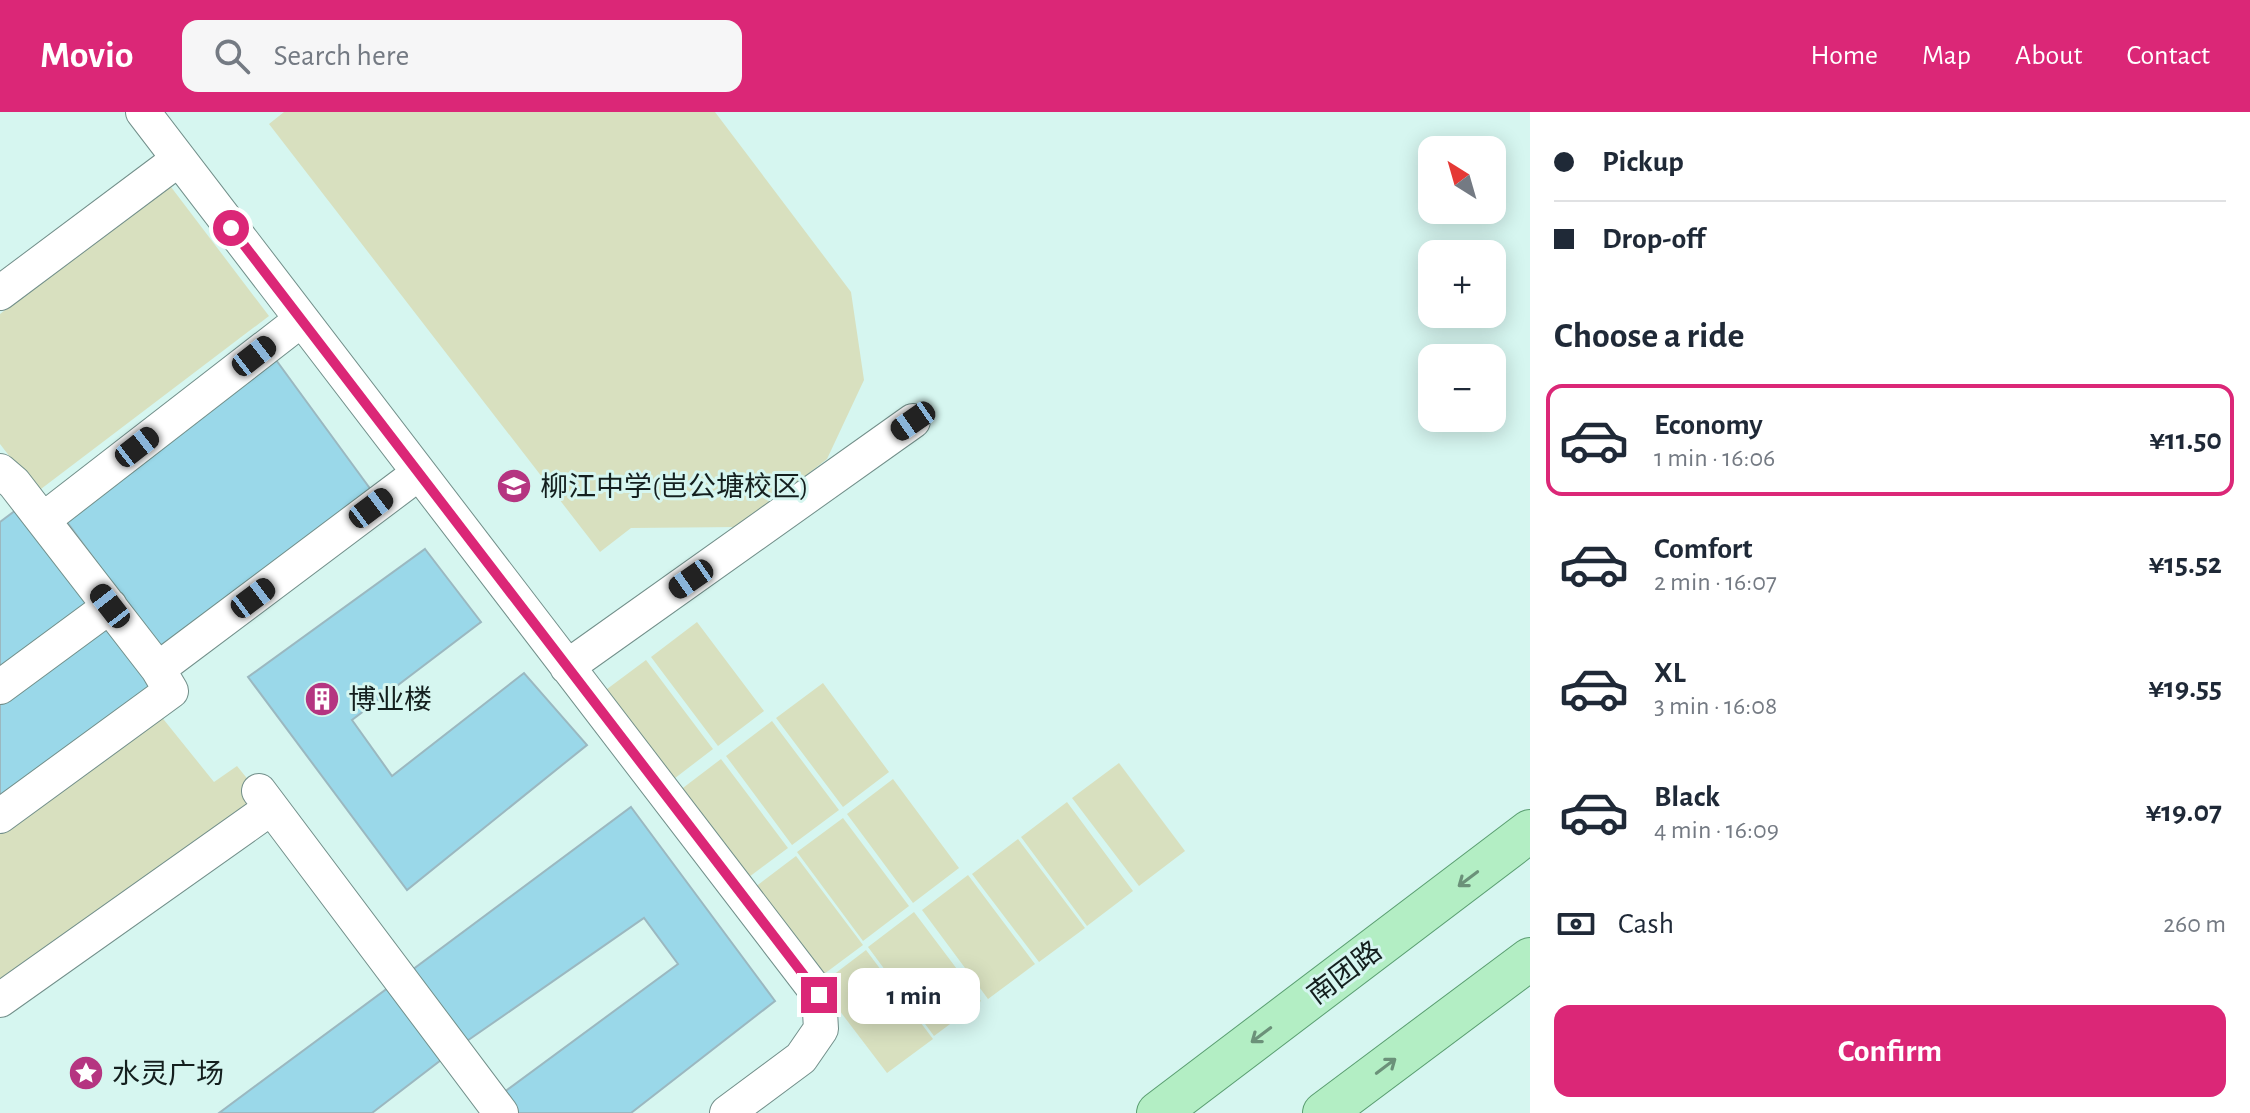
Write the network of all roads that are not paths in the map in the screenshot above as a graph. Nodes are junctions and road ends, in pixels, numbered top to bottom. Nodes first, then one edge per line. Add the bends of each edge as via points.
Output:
1 (143, 112) edge
2 (179, 159) junction
3 (0, 293) edge
4 (301, 320) junction
5 (913, 421) dead end
6 (419, 473) junction
7 (5, 482) edge
8 (43, 520) junction
9 (110, 606) junction
10 (567, 667) junction
11 (158, 669) junction
12 (0, 687) edge
13 (0, 816) edge
14 (1530, 831) edge
15 (1530, 959) edge
16 (0, 1000) edge
17 (501, 1113) edge
18 (727, 1113) edge
19 (1158, 1113) edge
20 (1324, 1113) edge

1 - 2 street
2 - 3 street
2 - 4 street
4 - 6 street
4 - 8 street
5 - 10 street
6 - 10 street
6 - 11 street
7 - 8 street
8 - 9 street
9 - 11 street
9 - 12 street
10 - 18 street via 819,995 821,1029 801,1058
11 - 13 street via 171,691
14 -> 19 main road, 南团路
20 -> 15 main road
16 - 17 street via 265,800

